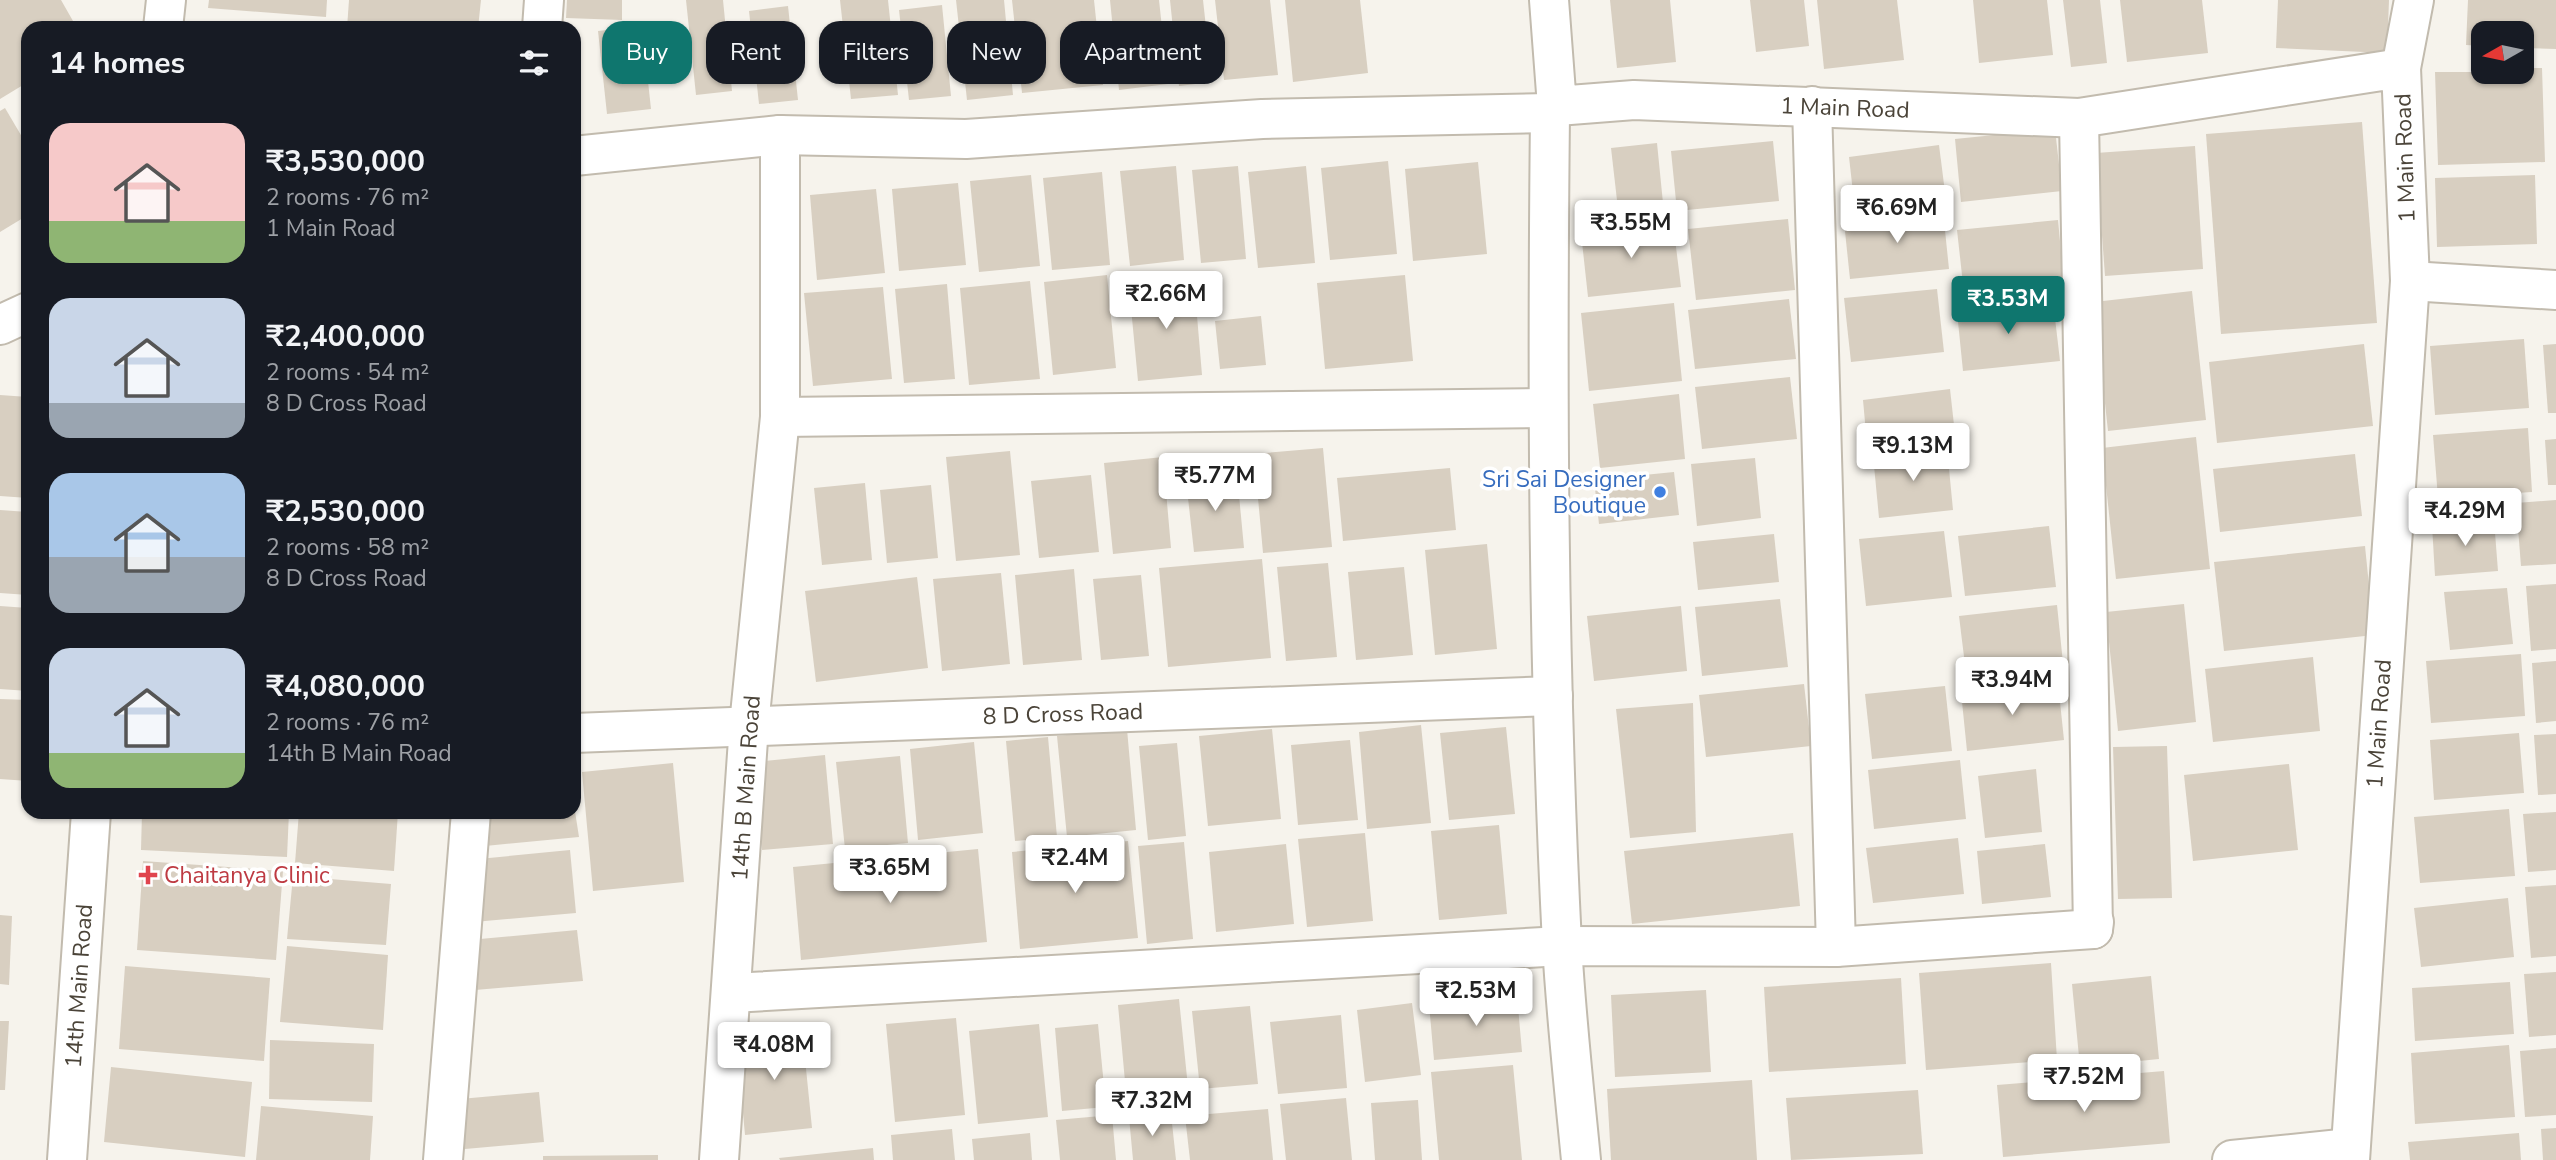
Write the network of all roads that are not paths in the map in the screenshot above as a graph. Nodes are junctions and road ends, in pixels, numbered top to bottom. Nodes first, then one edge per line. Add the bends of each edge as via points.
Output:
1 (166, 0) edge
2 (544, 0) edge
3 (1549, 0) edge
4 (2414, 0) edge
5 (164, 21) edge
6 (542, 21) edge
7 (2401, 68) junction
8 (1812, 106) junction
9 (1553, 109) junction
10 (2079, 118) junction
11 (780, 135) junction
12 (581, 155) edge
13 (2410, 281) junction
14 (2556, 290) edge
15 (21, 315) edge
16 (0, 325) edge
17 (1547, 408) junction
18 (780, 417) junction
19 (1553, 696) junction
20 (749, 726) junction
21 (581, 733) edge
22 (91, 819) edge
23 (470, 819) edge
24 (1562, 946) junction
25 (1836, 947) junction
26 (732, 993) junction
27 (2350, 1154) edge
28 (67, 1160) edge
29 (443, 1160) edge
30 (719, 1160) edge
31 (1581, 1160) edge
32 (2231, 1160) edge

1 - 5 street
2 - 6 street
3 - 9 street
4 - 7 street
7 - 10 street, 1 Main Road
7 - 13 street, 1 Main Road
8 - 9 street, 1 Main Road via 1634,100
8 - 10 street, 1 Main Road
8 - 25 street
9 - 11 street, 1 Main Road via 1262,119 965,139
9 - 17 street
10 - 25 street via 2093,925
11 - 12 street, 1 Main Road
11 - 18 street, 14th B Main Road
13 - 14 street
13 - 27 street, 1 Main Road
15 - 16 street
17 - 18 street
17 - 19 street
18 - 20 street, 14th B Main Road
19 - 20 street, 8 D Cross Road
19 - 24 street
20 - 21 street, 8 D Cross Road
20 - 26 street, 14th B Main Road
22 - 28 street, 14th Main Road
23 - 29 street
24 - 25 street
24 - 26 street
24 - 31 street
26 - 30 street, 14th B Main Road
27 - 32 street

